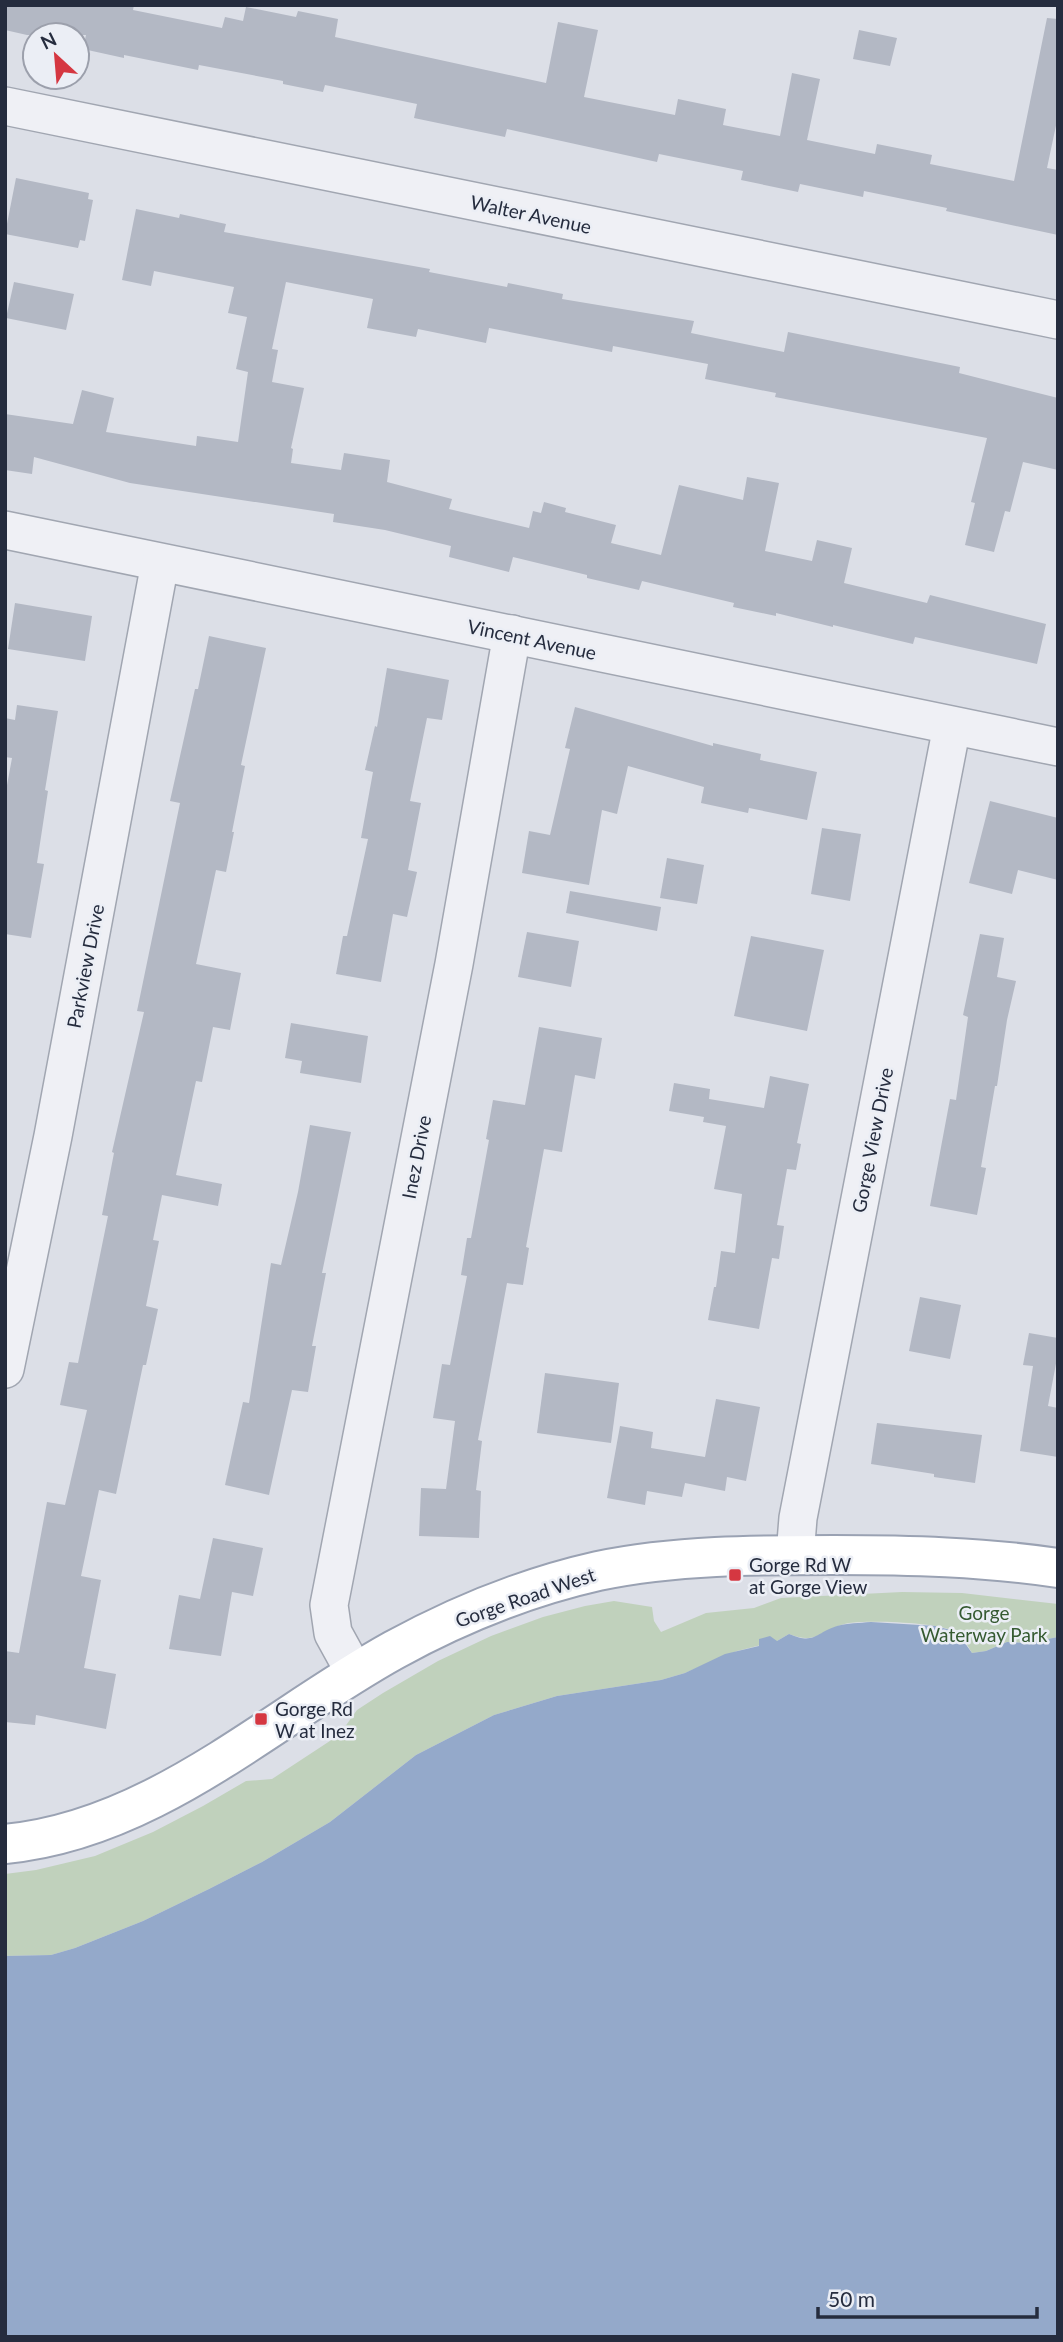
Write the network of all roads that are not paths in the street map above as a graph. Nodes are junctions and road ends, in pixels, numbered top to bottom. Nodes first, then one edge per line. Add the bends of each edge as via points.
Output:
1 (5, 106) edge
2 (1058, 320) edge
3 (5, 530) edge
4 (160, 563) junction
5 (512, 634) junction
6 (953, 726) junction
7 (1058, 747) edge
8 (5, 1369) edge
9 (795, 1555) junction
10 (1058, 1568) edge
11 (355, 1673) junction
12 (5, 1844) edge

1 - 2 street, Walter Avenue
3 - 4 street, Vincent Avenue
4 - 5 street, Vincent Avenue
4 - 8 street, Parkview Drive
5 - 6 street, Vincent Avenue
5 - 11 street, Inez Drive via 454,964 329,1605 333,1633
6 - 7 street, Vincent Avenue
6 - 9 street, Gorge View Drive via 798,1518
9 - 10 main road, Gorge Road West via 933,1555
9 - 11 main road, Gorge Road West via 661,1562 556,1583 474,1611
11 - 12 main road, Gorge Road West via 198,1774 133,1807 86,1826

